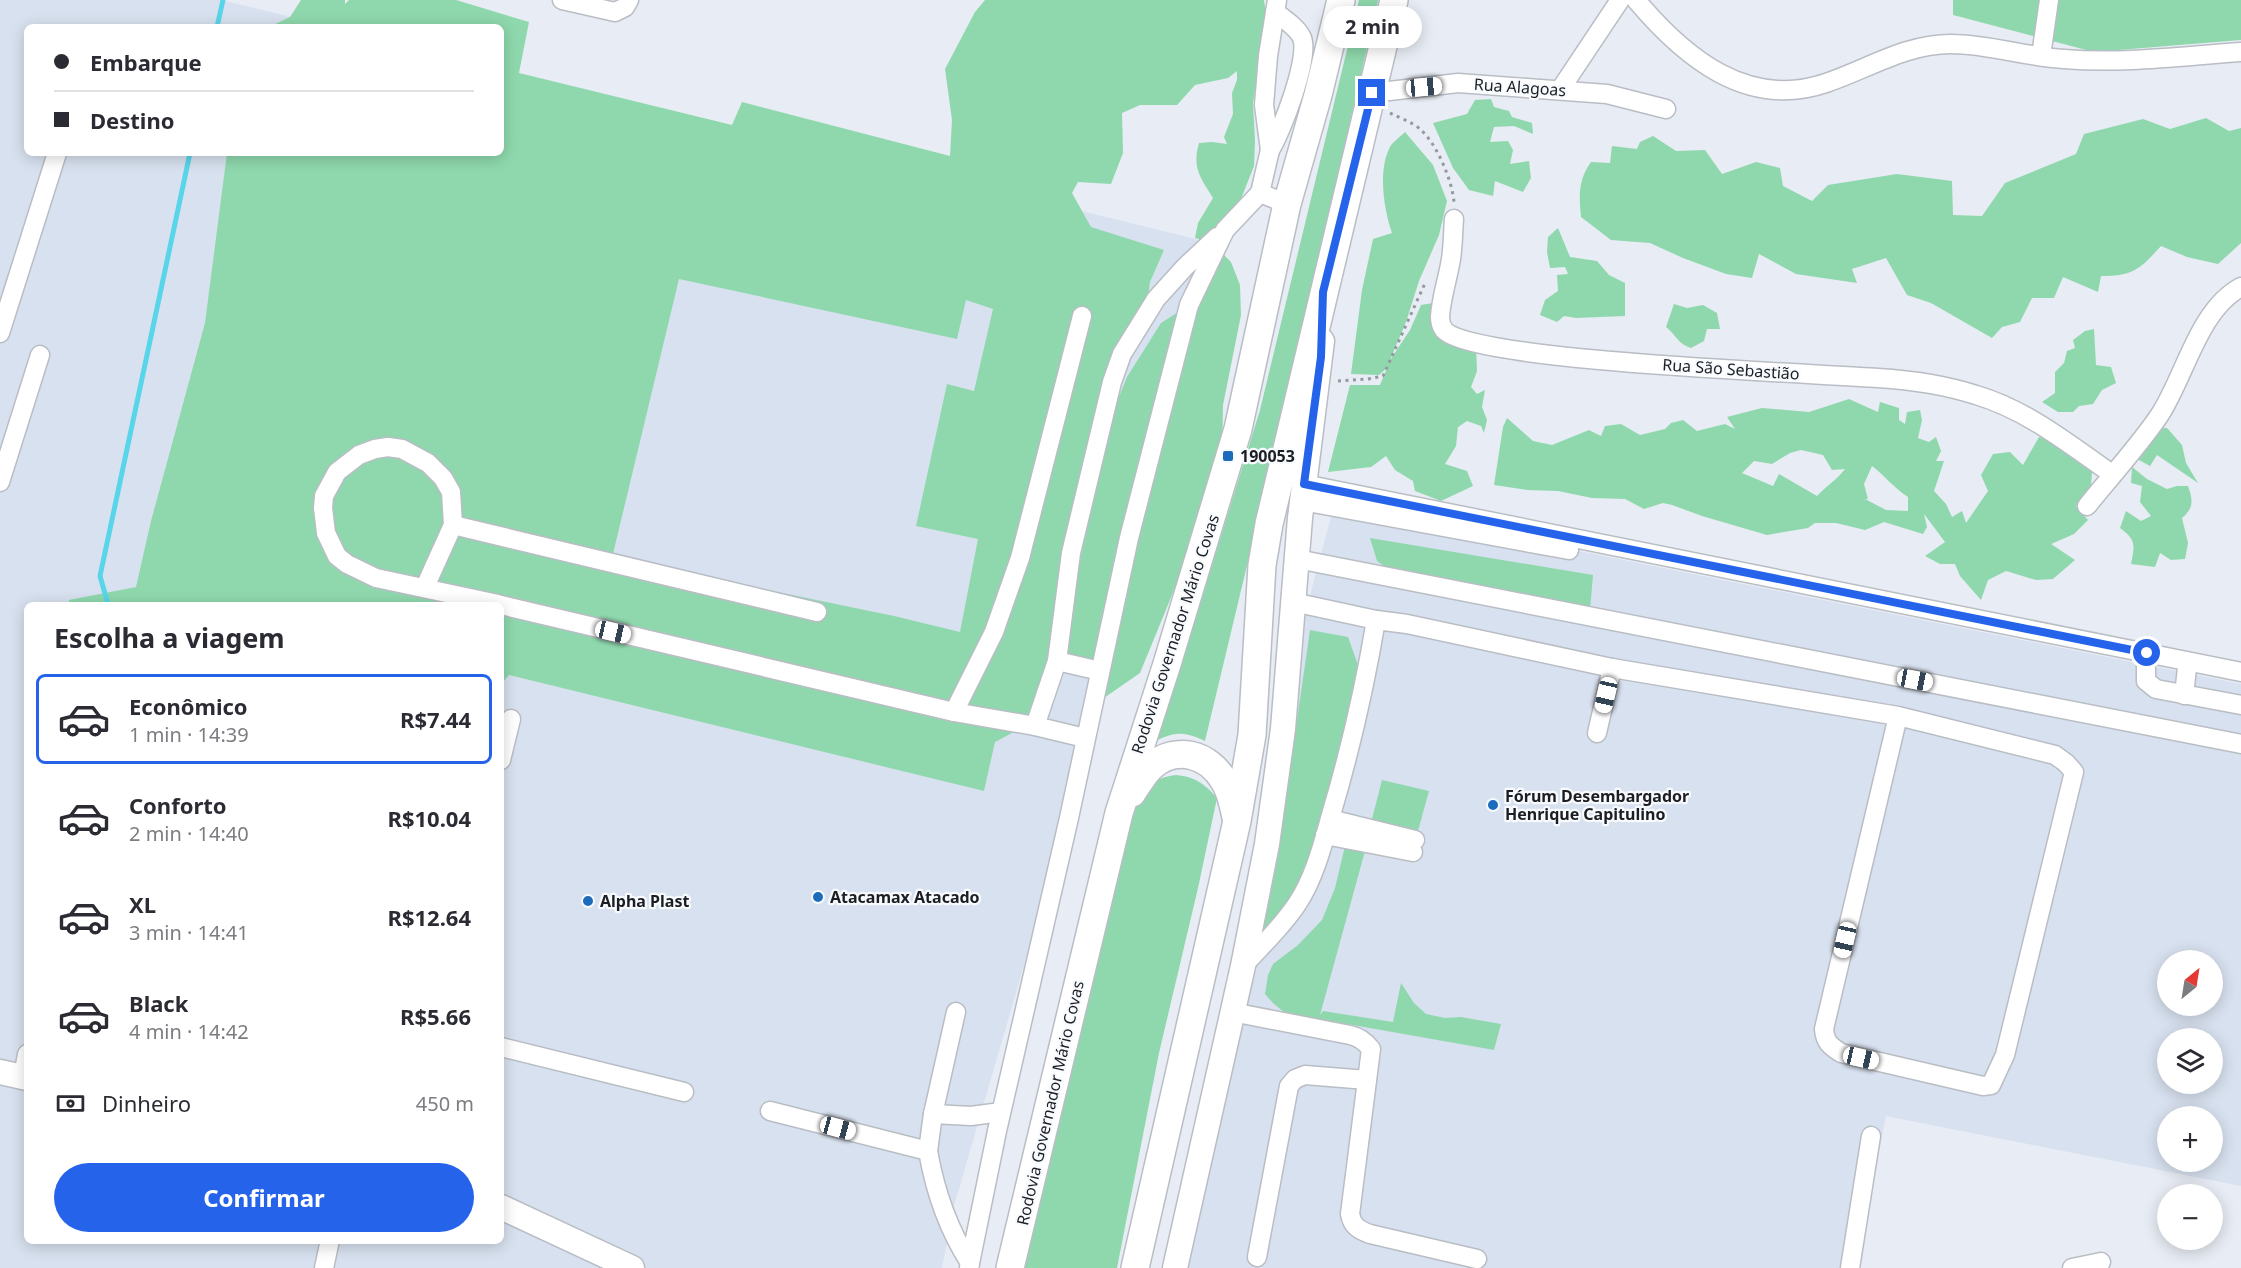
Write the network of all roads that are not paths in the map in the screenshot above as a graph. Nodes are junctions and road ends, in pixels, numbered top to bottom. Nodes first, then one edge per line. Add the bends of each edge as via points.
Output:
1 (562, 0) edge
2 (629, 0) edge
3 (1341, 0) edge
4 (1394, 0) edge
5 (1620, 0) edge
6 (1636, 0) edge
7 (2049, 0) edge
8 (1276, 6) edge
9 (2241, 52) edge
10 (2042, 56) junction
11 (1560, 90) junction
12 (1371, 98) junction
13 (1666, 109) dead end
14 (1270, 150) junction
15 (56, 156) edge
16 (1260, 193) junction
17 (1287, 204) junction
18 (1454, 219) road end
19 (1225, 230) junction
20 (2241, 287) edge
21 (1323, 292) junction
22 (1082, 316) dead end
23 (0, 333) edge
24 (40, 355) dead end
25 (2112, 474) junction
26 (0, 482) edge
27 (1303, 492) junction
28 (2087, 506) dead end
29 (453, 525) junction
30 (1296, 559) junction
31 (425, 587) junction
32 (488, 602) edge
33 (1293, 602) junction
34 (504, 606) edge
35 (817, 612) dead end
36 (1376, 620) junction
37 (2146, 660) junction
38 (1057, 661) junction
39 (1612, 668) junction
40 (2187, 668) junction
41 (1100, 671) junction
42 (2236, 675) edge
43 (2184, 695) junction
44 (2233, 704) edge
45 (954, 712) junction
46 (1898, 716) junction
47 (511, 719) dead end
48 (1035, 726) junction
49 (1597, 733) dead end
50 (1085, 738) junction
51 (2241, 744) edge
52 (504, 748) edge
53 (1119, 813) junction
54 (1237, 821) junction
55 (1328, 827) junction
56 (1414, 846) dead end
57 (1243, 966) junction
58 (956, 1012) dead end
59 (1232, 1012) junction
60 (504, 1048) edge
61 (1367, 1080) junction
62 (684, 1092) dead end
63 (771, 1111) dead end
64 (1001, 1112) junction
65 (933, 1114) junction
66 (1871, 1136) dead end
67 (928, 1151) junction
68 (504, 1208) edge
69 (329, 1244) edge
70 (1257, 1257) dead end
71 (1477, 1258) dead end
72 (2101, 1262) dead end
73 (1008, 1263) edge
74 (969, 1266) edge
75 (324, 1268) edge
76 (632, 1268) edge
77 (1135, 1268) edge
78 (1175, 1268) edge
79 (1850, 1268) edge
80 (2072, 1268) edge

1 - 2 street via 615,12
3 - 17 highway, Rodovia Governador Mário Covas
4 - 12 highway
5 - 11 street
6 - 10 street via 1661,30 1696,60 1745,85 1776,91 1827,83 1888,56 1927,46 1966,45
7 - 10 street
8 - 14 street via 1264,105
8 - 14 street via 1302,39 1302,58 1296,87
9 - 10 street via 2110,61
11 - 12 street, Rua Alagoas via 1458,83
11 - 13 street, Rua Alagoas via 1607,94
12 - 21 highway
14 - 16 street
15 - 23 street
16 - 17 street
16 - 19 street
17 - 53 highway, Rodovia Governador Mário Covas via 1238,429
18 - 25 street, Rua São Sebastião via 1440,320 1445,330 1461,339 1550,354 1926,383 1977,395 2019,412
19 - 38 street via 1156,299 1122,354 1071,553
19 - 41 street via 1189,305 1129,538
20 - 25 street via 2226,296 2212,314 2160,415
21 - 27 main road via 1323,332
21 - 54 highway via 1262,565 1252,735
22 - 45 street via 1020,558 994,632
24 - 26 street
25 - 28 street
27 - 30 main road
27 - 37 street via 1427,523
27 - 42 street
29 - 31 street
29 - 31 street via 450,492 443,478 428,463 402,449 382,448 359,455 330,481 324,496 323,518 337,556 376,578
29 - 35 street
30 - 33 main road
30 - 51 street
31 - 32 street
33 - 36 street
33 - 57 main road via 1275,790
34 - 45 street
36 - 39 street
36 - 55 street via 1348,755
37 - 40 street
37 - 43 street via 2146,681 2150,686
38 - 41 street
38 - 48 street
39 - 46 street
39 - 49 street
40 - 42 street
40 - 43 street
41 - 50 street
42 - 44 street
43 - 44 street
45 - 48 street
46 - 46 street via 2055,754 2074,772 2005,1055 1990,1085 1841,1053 1825,1039 1824,1029
47 - 52 street
48 - 50 street
50 - 64 street
53 - 54 highway via 1151,767 1174,754 1185,754 1206,762 1219,773
53 - 73 highway, Rodovia Governador Mário Covas
54 - 77 highway
55 - 56 street
55 - 57 street via 1298,903
57 - 59 main road
58 - 65 street
59 - 61 street via 1358,1037 1371,1049
59 - 78 main road
60 - 62 street
61 - 70 street via 1305,1075 1289,1086
61 - 71 street via 1352,1222 1370,1234
63 - 67 street
64 - 65 street via 971,1116
64 - 74 street
65 - 67 street
66 - 79 street
67 - 74 street via 933,1179 953,1237
68 - 76 main road
69 - 75 street
72 - 80 street

